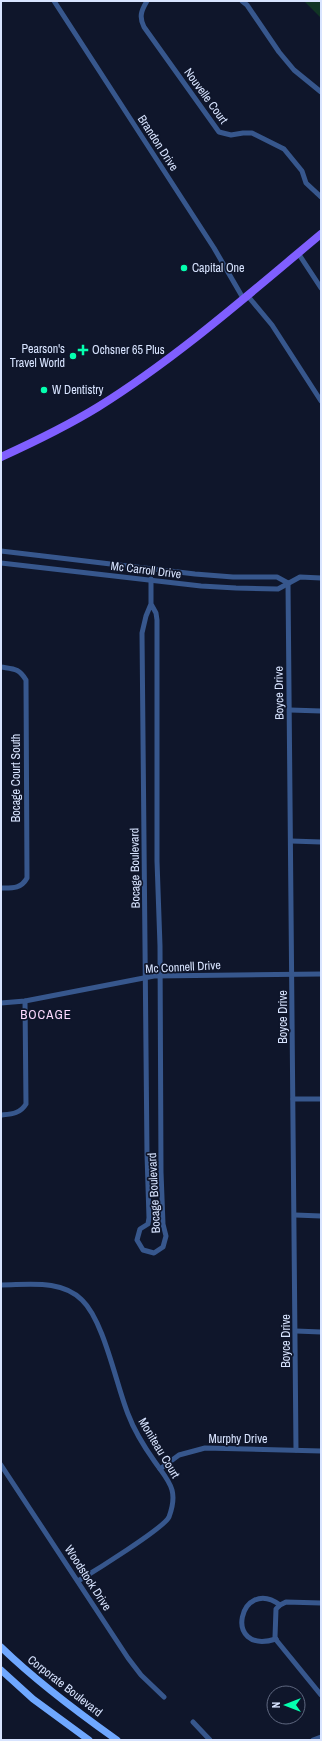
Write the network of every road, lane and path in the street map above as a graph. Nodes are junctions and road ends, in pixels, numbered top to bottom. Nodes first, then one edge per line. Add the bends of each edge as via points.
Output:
1 (54, 1) edge
2 (147, 1) edge
3 (242, 1) edge
4 (321, 92) edge
5 (321, 197) edge
6 (320, 237) edge
7 (298, 253) junction
8 (321, 288) edge
9 (245, 296) junction
10 (321, 401) edge
11 (1, 457) edge
12 (1, 551) edge
13 (1, 563) edge
14 (321, 578) edge
15 (151, 579) junction
16 (288, 583) junction
17 (152, 604) junction
18 (1, 667) edge
19 (290, 710) junction
20 (321, 711) edge
21 (291, 842) junction
22 (321, 842) edge
23 (1, 888) edge
24 (292, 974) junction
25 (321, 974) edge
26 (159, 976) junction
27 (146, 978) junction
28 (25, 1002) junction
29 (1, 1003) edge
30 (293, 1099) junction
31 (321, 1099) edge
32 (1, 1115) edge
33 (295, 1215) junction
34 (321, 1216) edge
35 (1, 1285) edge
36 (296, 1332) junction
37 (321, 1332) edge
38 (296, 1450) junction
39 (321, 1451) edge
40 (1, 1465) edge
41 (160, 1469) junction
42 (78, 1581) junction
43 (321, 1603) edge
44 (280, 1605) junction
45 (276, 1639) junction
46 (1, 1647) edge
47 (1, 1670) edge
48 (321, 1695) edge
49 (164, 1698) dead end
50 (194, 1722) dead end
51 (321, 1736) edge
52 (90, 1740) edge
53 (118, 1740) edge
54 (210, 1740) edge
55 (313, 1740) edge

1 - 9 street, Brandon Drive
2 - 5 street, Nouvelle Court via 141,12 144,28 219,132 231,135 252,133 284,149 302,171 306,183
3 - 4 street via 294,70
6 - 7 main road
7 - 8 street
7 - 9 main road
9 - 10 street, Brandon Drive via 272,325
9 - 11 main road via 167,359 120,392 70,423
12 - 16 street, Mc Carroll Drive via 195,574 277,577
13 - 15 street, Mc Carroll Drive
14 - 16 street, Mc Carroll Drive via 300,577
15 - 16 street, Mc Carroll Drive via 201,586 278,590
15 - 17 street, Bocage Boulevard
16 - 19 street, Boyce Drive
17 - 26 street, Bocage Boulevard via 157,620
17 - 27 street, Bocage Boulevard via 142,633
18 - 23 street, Bocage Court South via 14,668 21,672 26,680 27,878 23,885
19 - 20 street
19 - 21 street, Boyce Drive
21 - 22 street
21 - 24 street, Boyce Drive
24 - 25 street, Mc Connell Drive
24 - 26 street, Mc Connell Drive
24 - 30 street, Boyce Drive
26 - 27 street, Mc Connell Drive
26 - 27 street, Bocage Boulevard via 161,1172 163,1224 166,1236 163,1247 154,1253 143,1250 137,1240 140,1229 148,1224 149,1218
27 - 28 street, Mc Connell Drive
28 - 29 street, Mc Connell Drive
28 - 32 street via 26,1104 14,1114
30 - 31 street
30 - 33 street, Boyce Drive
33 - 34 street
33 - 36 street, Boyce Drive
35 - 41 street, Moniteau Court via 44,1284 63,1287 82,1299 95,1317 128,1415
36 - 37 street
36 - 38 street, Boyce Drive
38 - 39 street, Murphy Drive
38 - 41 street, Murphy Drive via 205,1448 179,1455
40 - 42 street, Woodstock Drive
41 - 42 street, Moniteau Court via 169,1480 173,1499 168,1518 157,1530
42 - 49 street, Woodstock Drive via 128,1658
43 - 44 street via 286,1602
44 - 45 street via 276,1609
44 - 45 street via 272,1599 251,1602 244,1611 241,1624 246,1636 256,1641
45 - 48 street
46 - 53 street, Corporate Boulevard via 59,1698
47 - 52 street via 33,1699
50 - 54 street
51 - 55 street

